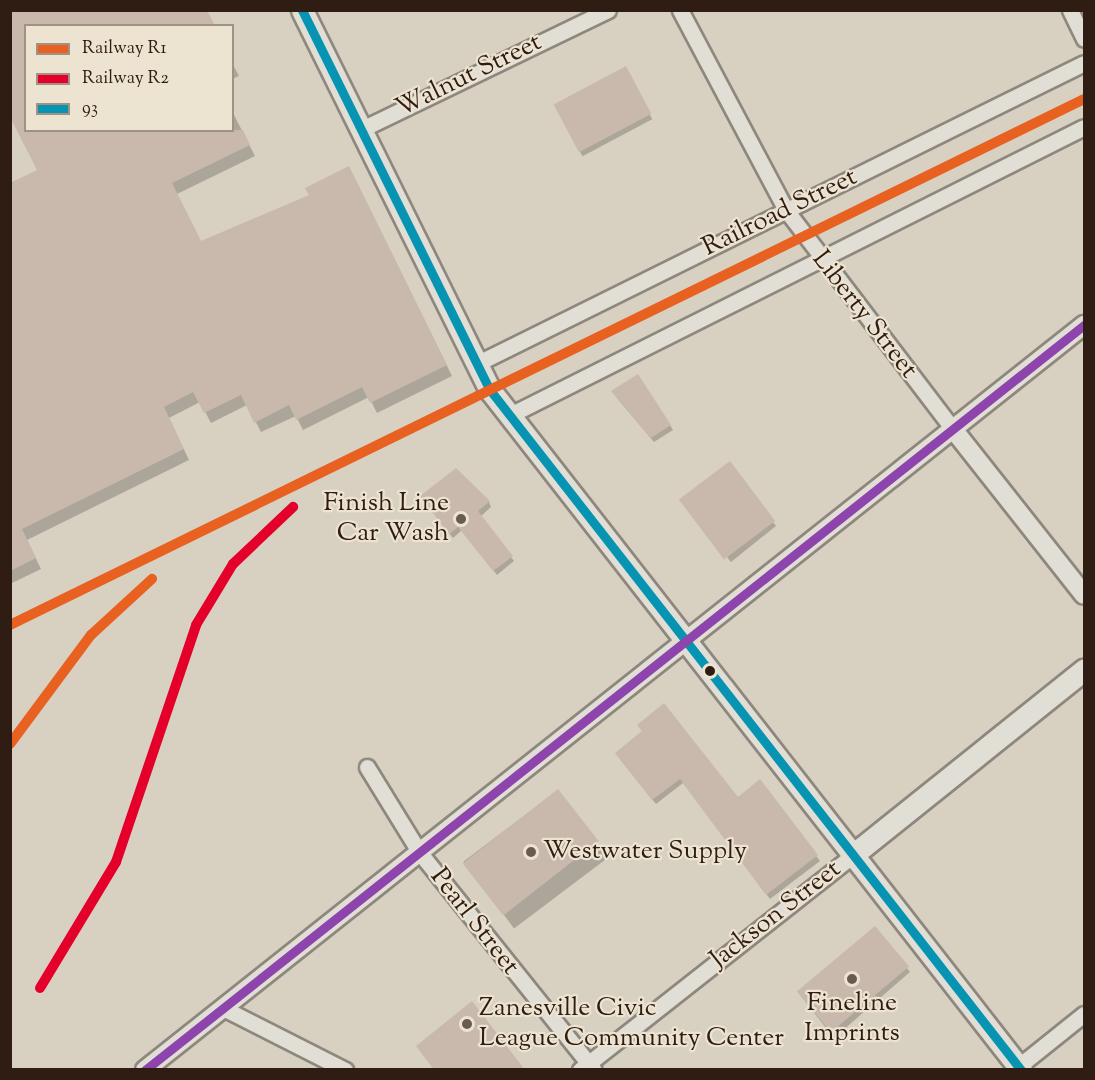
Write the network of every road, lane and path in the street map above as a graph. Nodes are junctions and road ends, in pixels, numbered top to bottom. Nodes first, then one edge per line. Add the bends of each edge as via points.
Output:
1 (302, 10) edge
2 (608, 10) edge
3 (680, 10) edge
4 (1070, 10) edge
5 (1084, 39) edge
6 (1084, 63) edge
7 (1084, 127) edge
8 (364, 128) junction
9 (786, 210) junction
10 (821, 261) junction
11 (1084, 325) edge
12 (476, 364) junction
13 (508, 416) junction
14 (953, 429) junction
15 (1084, 595) edge
16 (684, 642) junction
17 (1084, 670) edge
18 (367, 767) dead end
19 (420, 853) junction
20 (854, 854) junction
21 (223, 1008) junction
22 (1084, 1014) edge
23 (587, 1067) edge
24 (1020, 1068) edge
25 (145, 1070) edge
26 (345, 1070) edge

1 - 8 main road
2 - 8 street, Walnut Street
3 - 9 street, Liberty Street
4 - 5 street
6 - 9 street, Railroad Street
7 - 10 street
8 - 12 main road
9 - 10 street, Liberty Street
9 - 12 street, Railroad Street
10 - 13 street
10 - 14 street, Liberty Street
11 - 14 street
12 - 13 main road
13 - 16 main road
14 - 15 street, Liberty Street
14 - 16 street
16 - 19 street
16 - 20 main road
17 - 20 main road, Jackson Street
18 - 19 street, Pearl Street
19 - 21 street
19 - 23 street, Pearl Street
20 - 23 street, Jackson Street
20 - 24 main road
21 - 25 street
21 - 26 street
22 - 24 street

